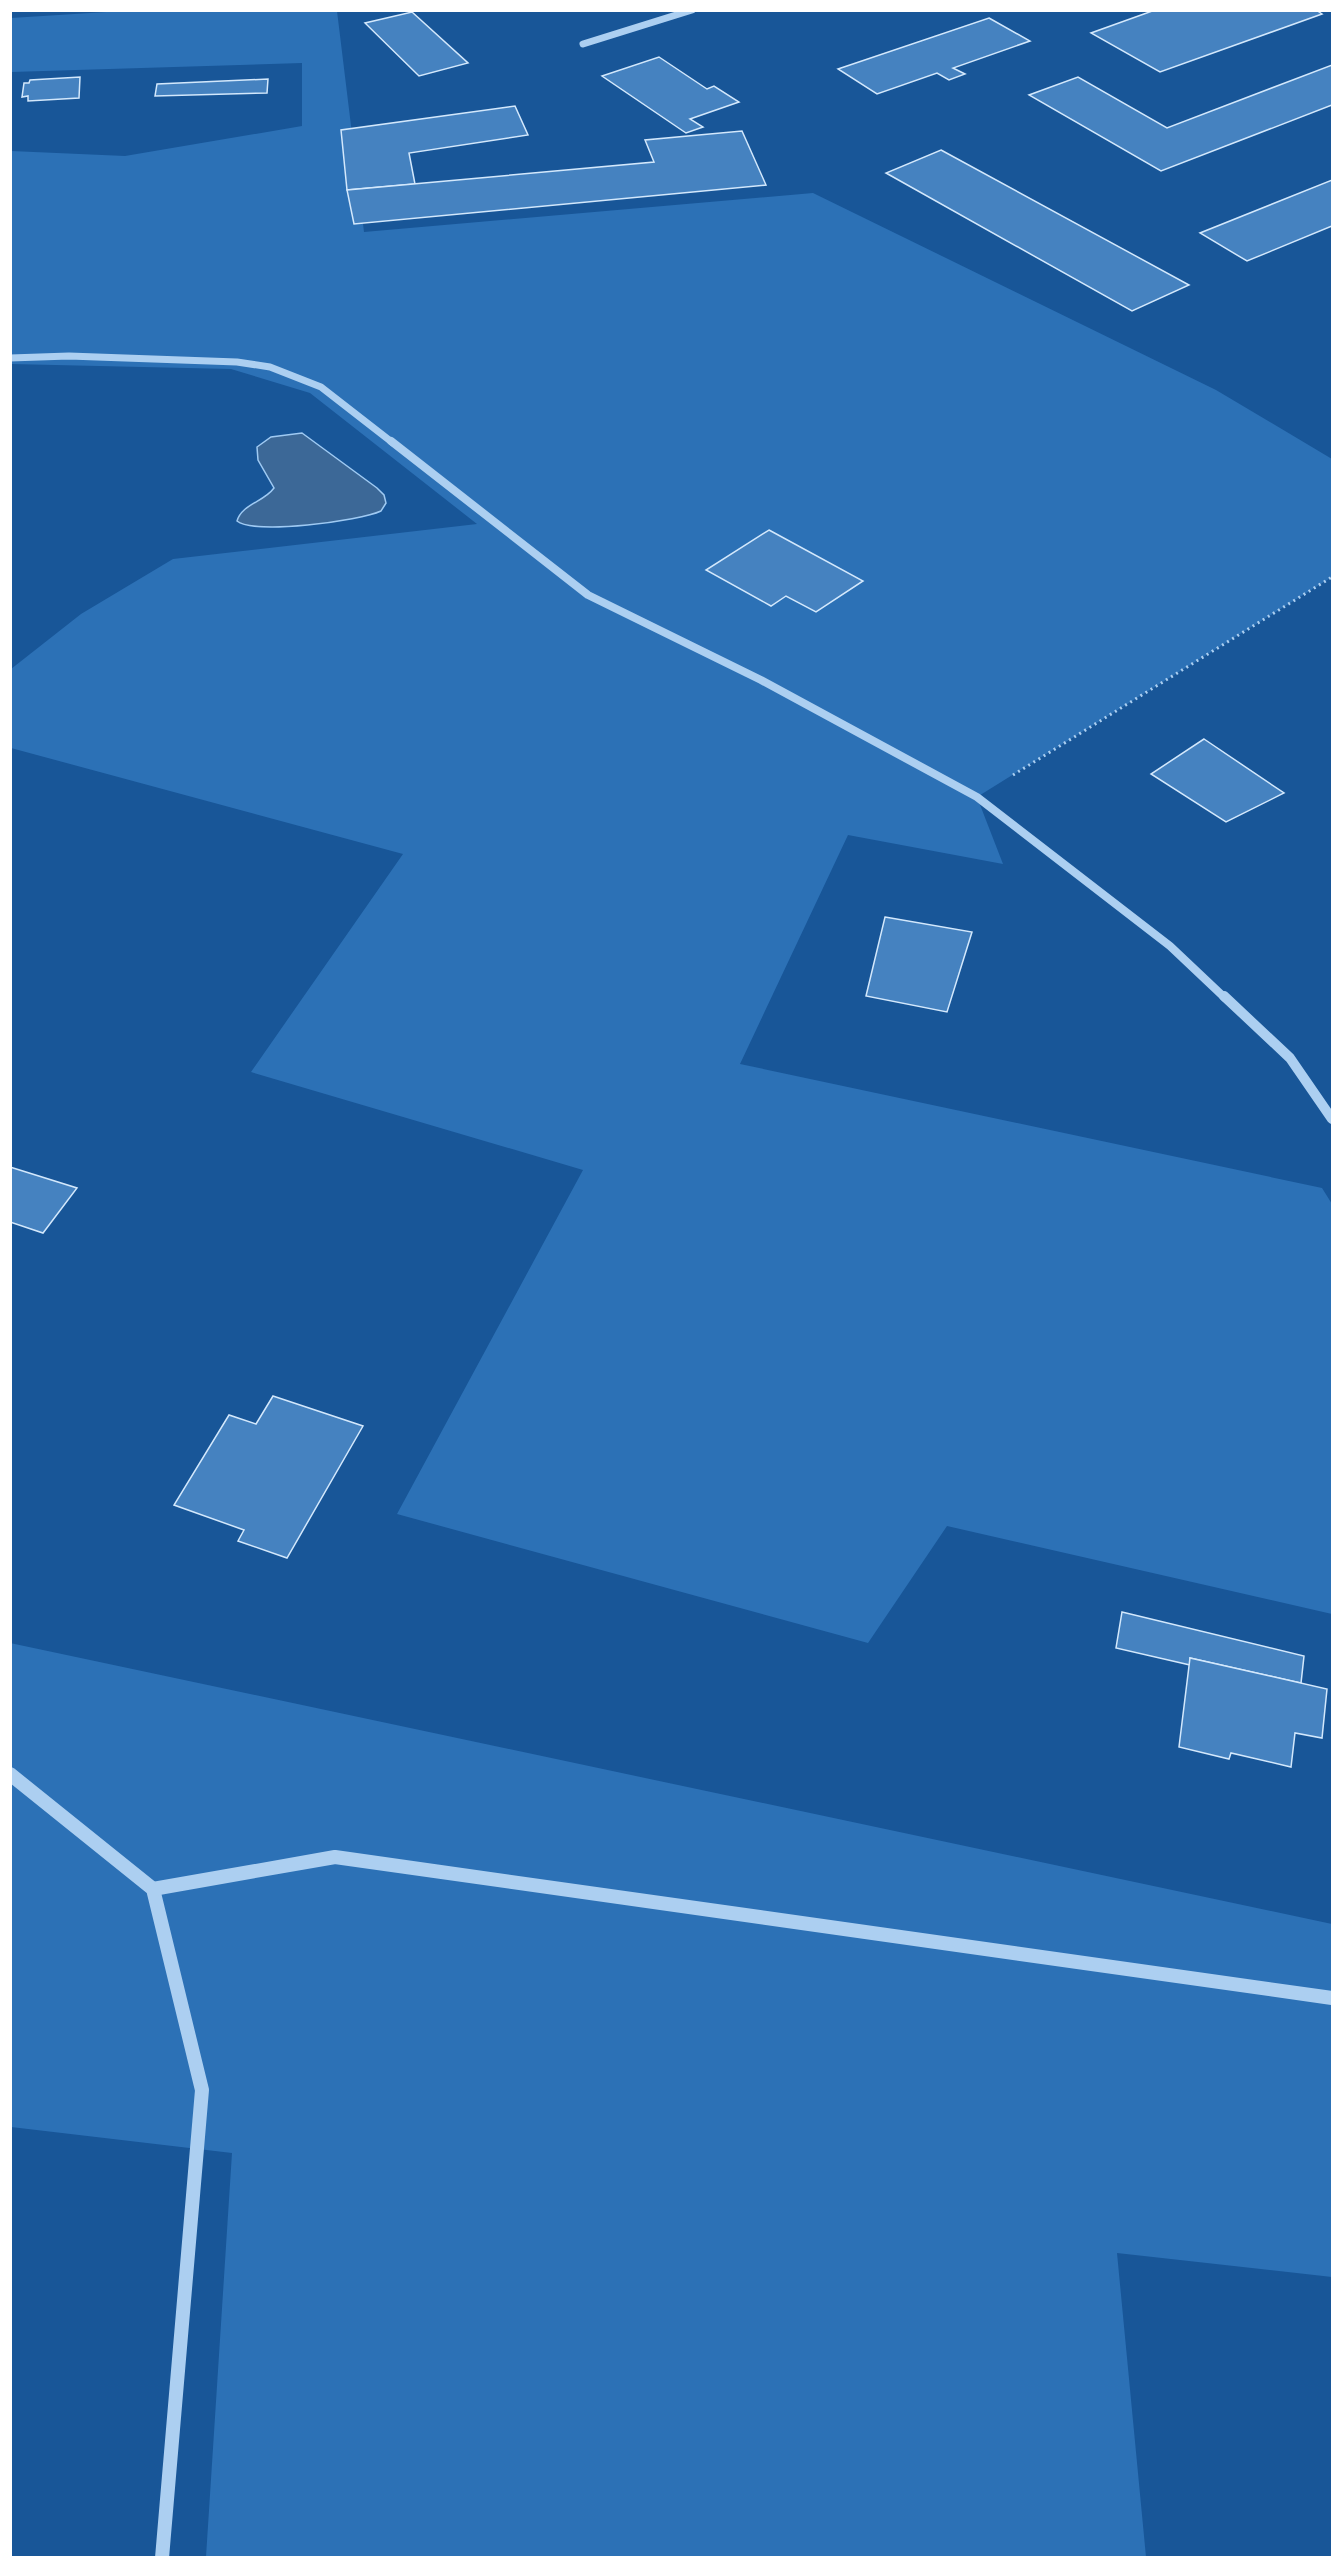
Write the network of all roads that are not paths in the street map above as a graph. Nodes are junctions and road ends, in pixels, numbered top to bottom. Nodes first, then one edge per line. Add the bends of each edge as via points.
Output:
1 (692, 10) edge
2 (583, 44) dead end
3 (10, 358) edge
4 (1332, 1119) edge
5 (10, 1774) edge
6 (153, 1889) junction
7 (1332, 1998) edge
8 (162, 2558) edge

1 - 2 street
3 - 4 street via 69,356 237,362 270,368 321,387 588,595 761,680 977,797 1170,946 1290,1058
5 - 6 street
6 - 7 street via 335,1857
6 - 8 street via 202,2090

